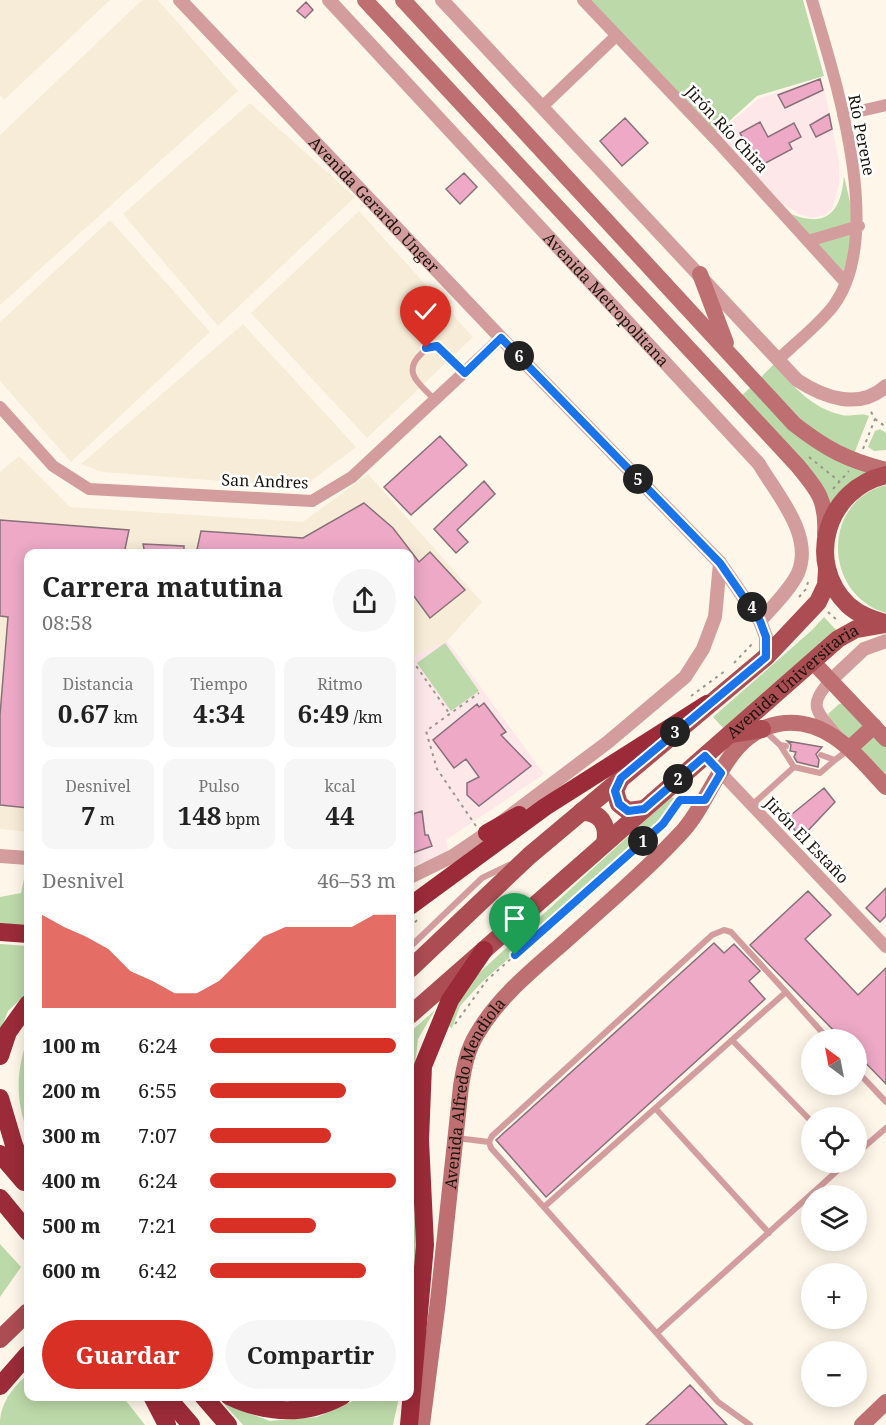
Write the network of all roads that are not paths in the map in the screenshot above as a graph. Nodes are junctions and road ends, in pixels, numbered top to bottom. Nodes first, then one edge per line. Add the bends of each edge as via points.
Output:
1 (180, 0) edge
2 (329, 0) edge
3 (365, 0) edge
4 (403, 0) edge
5 (441, 0) edge
6 (583, 0) edge
7 (812, 0) edge
8 (616, 36) junction
9 (886, 105) edge
10 (543, 106) junction
11 (843, 115) junction
12 (859, 226) junction
13 (808, 241) junction
14 (700, 274) junction
15 (845, 282) junction
16 (501, 338) junction
17 (730, 352) junction
18 (778, 360) junction
19 (465, 373) junction
20 (886, 386) edge
21 (435, 400) junction
22 (0, 408) edge
23 (886, 470) edge
24 (886, 475) edge
25 (825, 543) junction
26 (720, 563) junction
27 (827, 570) junction
28 (760, 621) junction
29 (886, 624) edge
30 (886, 641) edge
31 (766, 657) junction
32 (812, 661) junction
33 (830, 681) junction
34 (707, 704) junction
35 (874, 726) junction
36 (762, 729) junction
37 (729, 735) junction
38 (886, 739) edge
39 (844, 742) junction
40 (820, 755) dead end
41 (705, 756) junction
42 (835, 760) junction
43 (794, 767) junction
44 (721, 773) junction
45 (621, 778) junction
46 (886, 787) edge
47 (570, 791) junction
48 (751, 806) junction
49 (644, 809) junction
50 (581, 812) junction
51 (485, 834) junction
52 (605, 843) junction
53 (0, 856) edge
54 (529, 856) junction
55 (24, 858) edge
56 (414, 875) edge
57 (414, 903) edge
58 (0, 932) edge
59 (24, 934) edge
60 (414, 943) edge
61 (886, 947) edge
62 (484, 950) junction
63 (414, 965) edge
64 (786, 992) junction
65 (24, 1010) edge
66 (414, 1011) edge
67 (819, 1029) edge
68 (732, 1040) junction
69 (0, 1056) edge
70 (867, 1082) edge
71 (0, 1098) edge
72 (886, 1102) edge
73 (656, 1109) junction
74 (801, 1111) edge
75 (886, 1128) edge
76 (457, 1138) junction
77 (489, 1142) junction
78 (867, 1144) edge
79 (0, 1154) edge
80 (24, 1169) edge
81 (835, 1173) edge
82 (24, 1183) edge
83 (0, 1198) edge
84 (544, 1207) junction
85 (24, 1227) edge
86 (769, 1233) junction
87 (24, 1316) edge
88 (657, 1333) junction
89 (0, 1339) edge
90 (24, 1352) edge
91 (24, 1359) edge
92 (414, 1369) edge
93 (0, 1372) edge
94 (0, 1386) edge
95 (155, 1401) edge
96 (170, 1401) edge
97 (207, 1401) edge
98 (240, 1401) edge
99 (333, 1401) edge
100 (411, 1401) edge
101 (886, 1402) edge
102 (167, 1425) edge
103 (191, 1425) edge
104 (228, 1425) edge
105 (409, 1425) edge
106 (422, 1425) edge
107 (750, 1425) edge
108 (862, 1425) edge

1 - 16 street, Avenida Gerardo Unger
2 - 28 street, Avenida Metropolitana via 759,464 800,534 803,555 797,574
3 - 25 main road, Avenida Metropolitana via 816,487 826,512
4 - 17 main road
5 - 10 street
6 - 8 street, Jirón Río Chira
7 - 11 street, Río Perene
8 - 10 street
8 - 13 street, Jirón Río Chira
9 - 11 street
10 - 14 street
11 - 12 street, Río Perene
12 - 13 street
12 - 15 street, Río Perene
13 - 15 street, Jirón Río Chira
14 - 17 main road
14 - 18 street
15 - 18 street, Río Perene via 834,305
16 - 19 street, San Andres
16 - 26 street, Avenida Gerardo Unger
17 - 23 main road via 794,424 817,442 843,458
18 - 20 street via 816,393 836,399 866,405
19 - 21 street, San Andres
19 - 21 lane via 437,346 426,348 411,367
21 - 22 street, San Andres via 352,477 312,501 89,489 53,466
24 - 25 main road via 855,488 840,503 829,522
25 - 27 main road
26 - 28 street, Avenida Gerardo Unger
26 - 51 street via 716,617 703,649 685,677 608,742
27 - 29 main road via 849,605
27 - 31 main road via 819,602
28 - 31 street, Avenida Gerardo Unger via 766,637
29 - 32 main road, Avenida Universitaria via 850,632
30 - 33 street via 864,649
31 - 34 main road
32 - 33 main road
32 - 37 main road, Avenida Universitaria
33 - 35 main road
33 - 39 street via 817,695 816,704 819,714
34 - 45 main road
34 - 47 highway
35 - 38 main road
35 - 39 main road
36 - 37 main road
36 - 39 main road via 794,723
36 - 43 lane via 783,746
36 - 44 main road, Avenida Alfredo Mendiola via 740,746
37 - 41 main road, Avenida Universitaria
39 - 42 lane
39 - 46 main road
40 - 42 lane
41 - 44 street, Jirón El Estaño
41 - 49 main road, Avenida Universitaria
42 - 43 lane via 820,773
43 - 48 lane
44 - 48 street, Jirón El Estaño
44 - 76 main road, Avenida Alfredo Mendiola via 695,819 518,983 486,1020 466,1059
45 - 49 main road via 615,791 619,804 628,811
45 - 50 main road
47 - 51 highway
47 - 57 highway
48 - 61 street, Jirón El Estaño
49 - 52 main road, Avenida Universitaria
50 - 52 main road via 600,818 606,829
50 - 54 main road
51 - 56 street via 453,856
52 - 62 main road, Avenida Universitaria
53 - 55 street
54 - 60 lane via 482,878
54 - 63 main road
58 - 59 highway
62 - 66 main road, Avenida Universitaria
62 - 92 highway via 450,1000 423,1066 420,1095 425,1245
64 - 67 lane
64 - 68 lane
64 - 77 lane via 731,932 724,930 712,935
65 - 69 highway via 8,1032
68 - 73 lane
68 - 74 lane
70 - 72 lane
71 - 80 highway
73 - 84 lane
73 - 86 lane
75 - 78 lane
76 - 77 lane
76 - 106 main road, Avenida Alfredo Mendiola
77 - 84 lane
79 - 82 highway
81 - 86 lane
83 - 85 highway
84 - 88 lane
86 - 88 lane
87 - 89 main road
88 - 107 lane via 718,1402
90 - 93 main road
91 - 94 highway
95 - 102 highway
96 - 103 highway
97 - 104 highway
98 - 99 highway via 275,1411 301,1411
100 - 105 highway
101 - 108 main road

